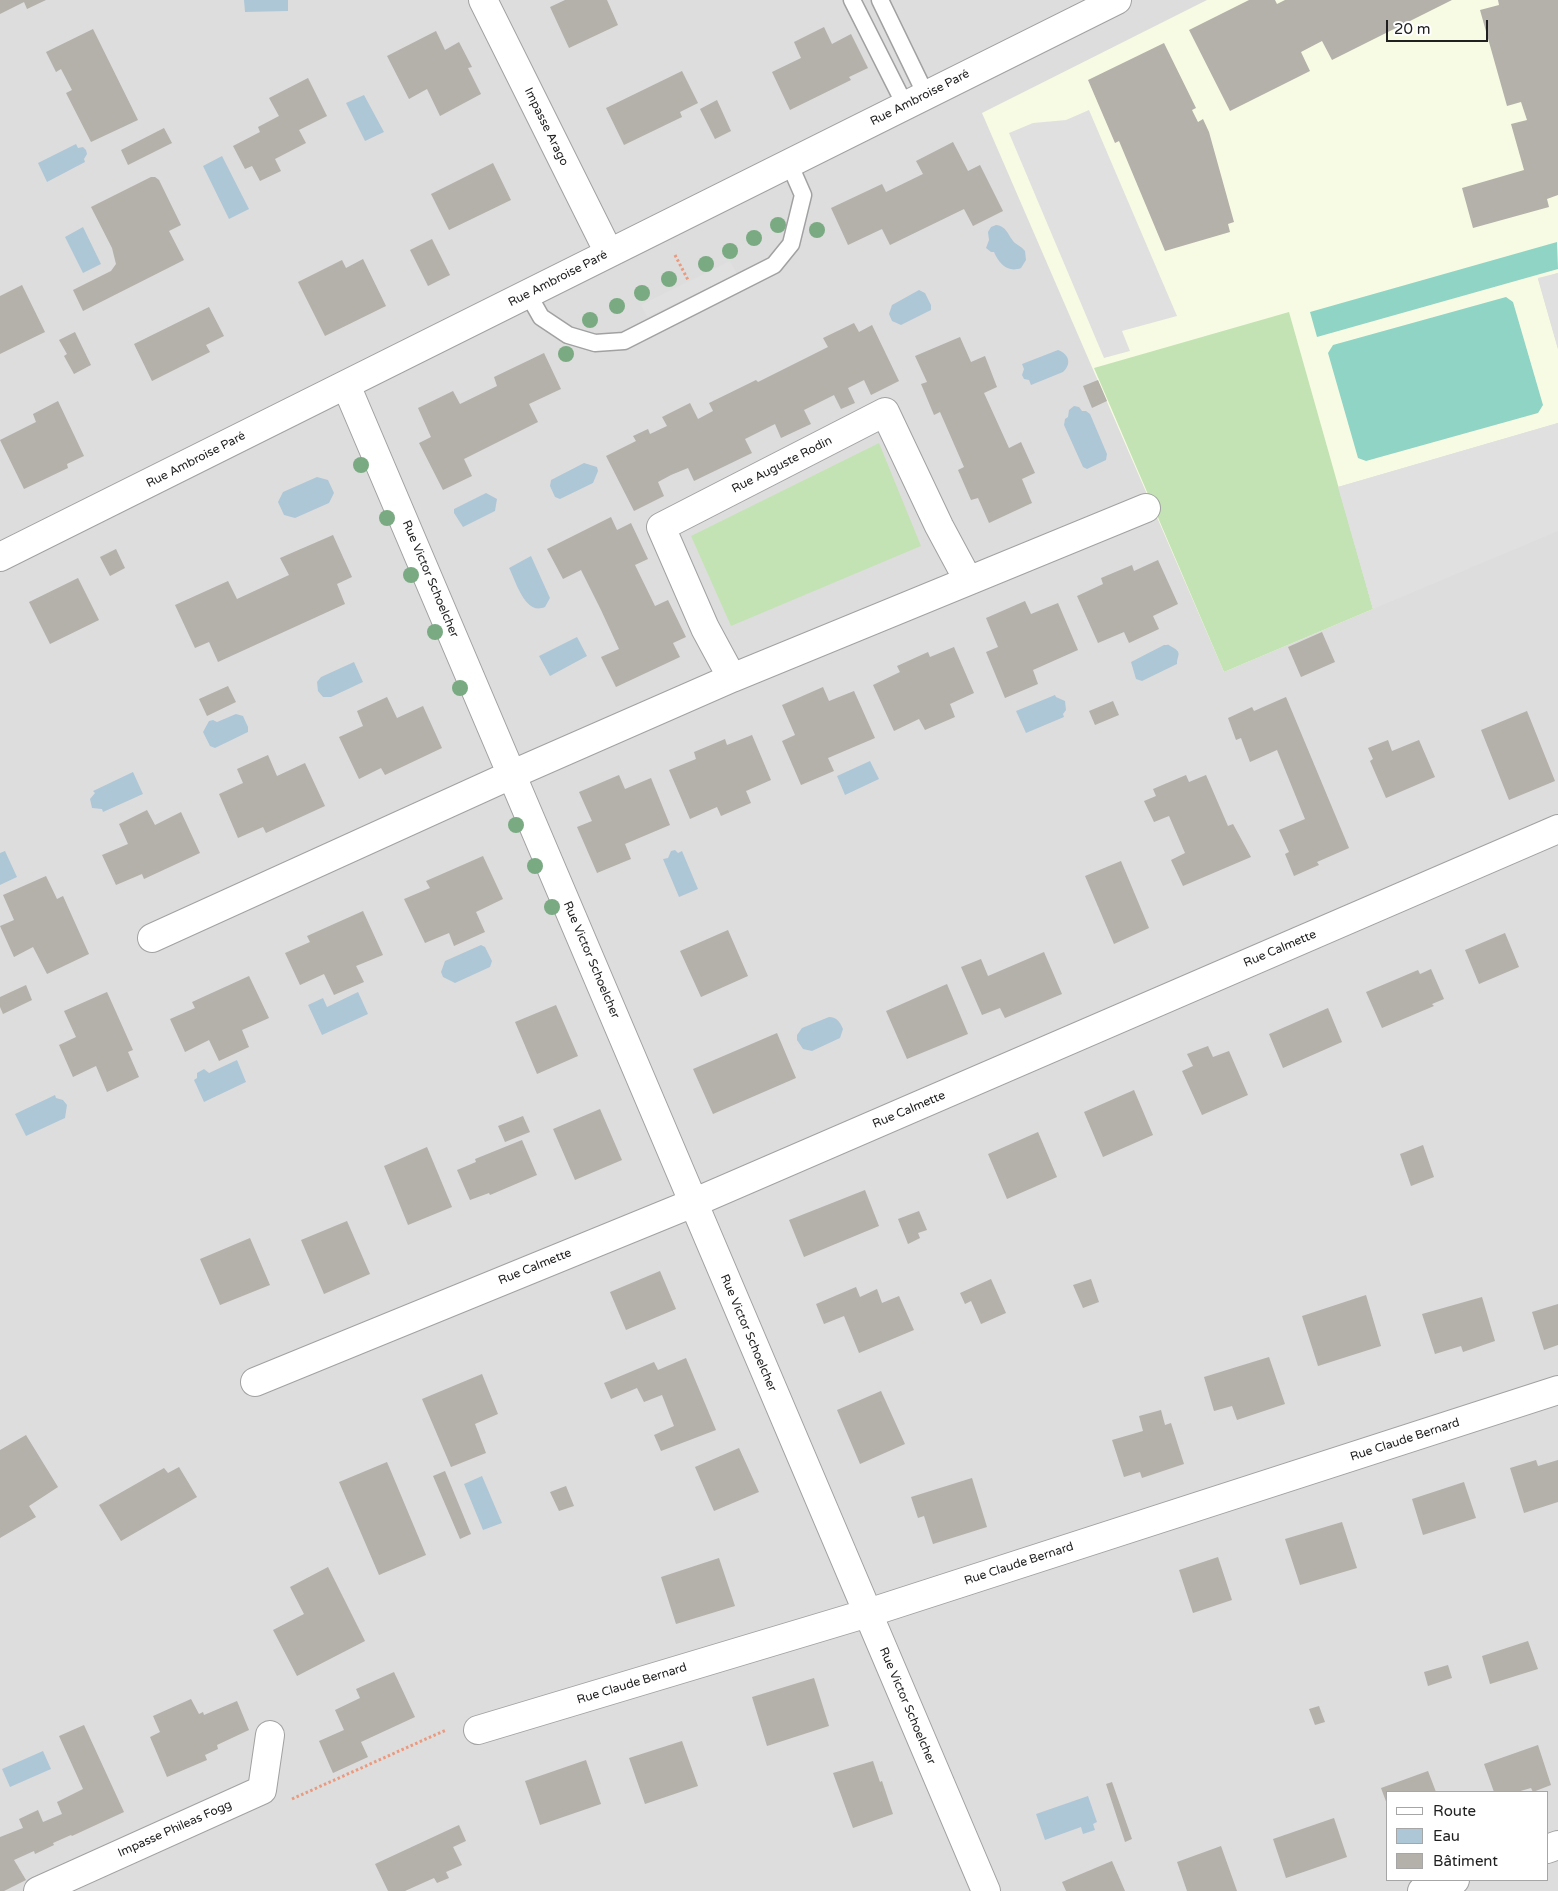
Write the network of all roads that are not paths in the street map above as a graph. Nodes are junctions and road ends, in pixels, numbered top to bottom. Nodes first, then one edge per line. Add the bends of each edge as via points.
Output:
1 (483, 0) edge
2 (852, 0) edge
3 (880, 0) edge
4 (1116, 0) edge
5 (916, 100) junction
6 (789, 163) junction
7 (609, 253) junction
8 (528, 294) junction
9 (346, 385) junction
10 (1146, 508) dead end
11 (0, 557) edge
12 (968, 580) junction
13 (732, 678) junction
14 (513, 774) junction
15 (1558, 830) edge
16 (152, 938) dead end
17 (693, 1203) junction
18 (256, 1382) dead end
19 (1558, 1390) edge
20 (868, 1612) junction
21 (478, 1730) dead end
22 (270, 1735) dead end
23 (1452, 1881) edge
24 (38, 1891) edge
25 (986, 1891) edge
26 (1422, 1891) edge

1 - 7 street, Impasse Arago
2 - 5 lane
3 - 5 lane
4 - 5 street, Rue Ambroise Paré
5 - 6 street, Rue Ambroise Paré
6 - 7 street, Rue Ambroise Paré
6 - 8 lane via 803,196 791,244 774,265 700,303 624,341 595,343 568,335 541,317
7 - 8 street, Rue Ambroise Paré
8 - 9 street, Rue Ambroise Paré
9 - 11 street, Rue Ambroise Paré
9 - 14 street, Rue Victor Schoelcher
10 - 12 street
12 - 13 street
12 - 13 street, Rue Auguste Rodin via 885,412 661,527
13 - 14 street
14 - 16 street
14 - 17 street, Rue Victor Schoelcher
15 - 17 street, Rue Calmette
17 - 18 street, Rue Calmette
17 - 20 street, Rue Victor Schoelcher
19 - 20 street, Rue Claude Bernard
20 - 21 street, Rue Claude Bernard
20 - 25 street, Rue Victor Schoelcher
22 - 24 street, Impasse Phileas Fogg via 262,1790
23 - 26 street

